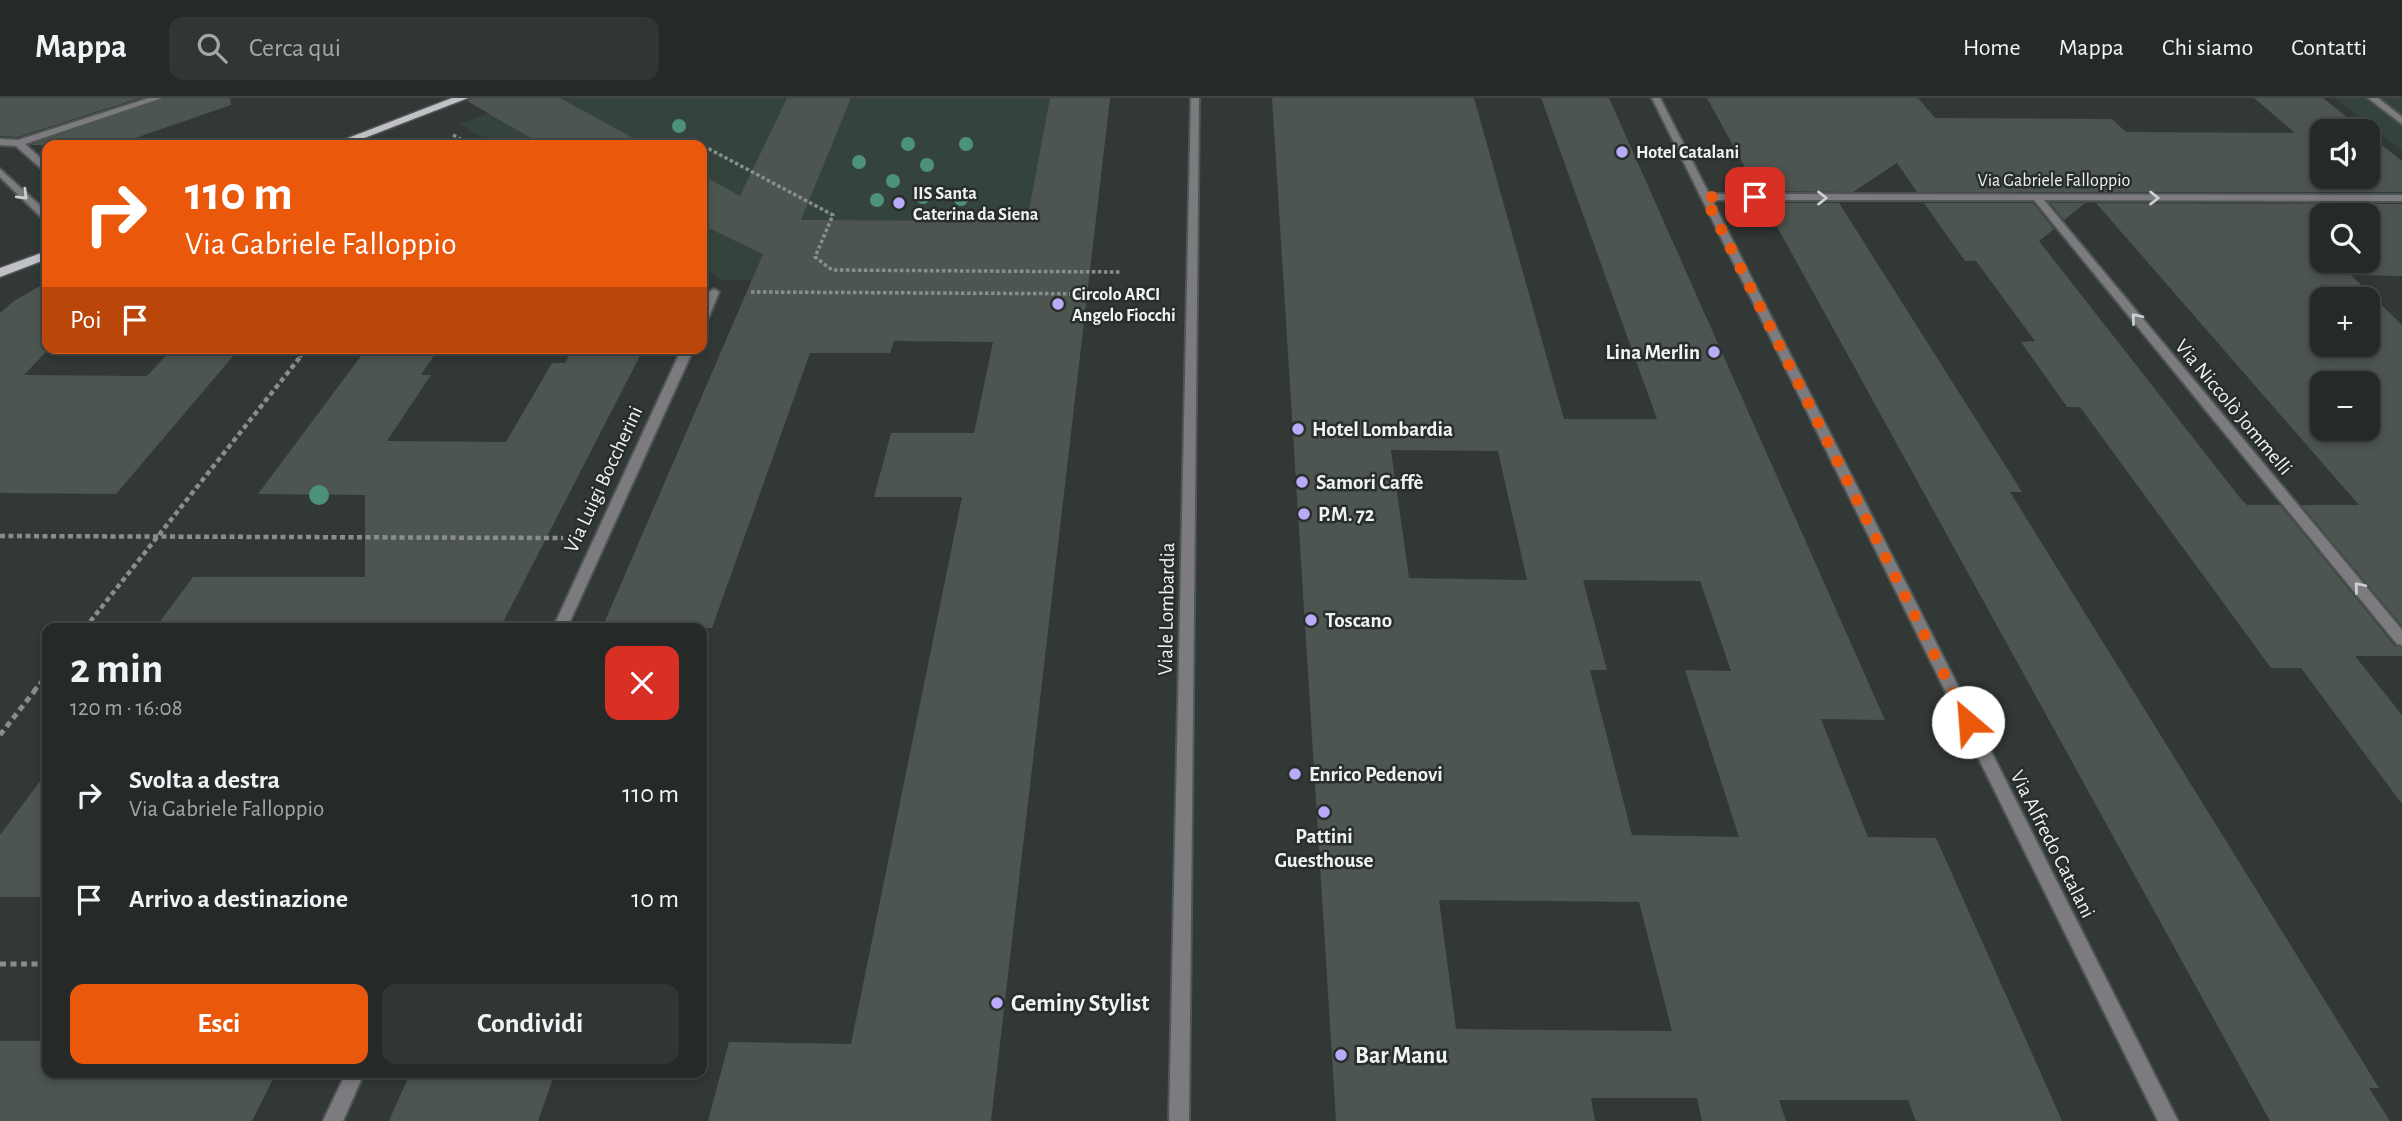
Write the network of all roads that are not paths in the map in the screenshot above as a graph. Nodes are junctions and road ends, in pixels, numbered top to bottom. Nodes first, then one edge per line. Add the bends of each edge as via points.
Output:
1 (158, 98) edge
2 (462, 98) edge
3 (1195, 98) edge
4 (1656, 98) edge
5 (2372, 98) edge
6 (2402, 121) edge
7 (349, 140) edge
8 (0, 142) edge
9 (19, 144) junction
10 (42, 165) edge
11 (0, 172) edge
12 (1705, 197) junction
13 (2037, 198) junction
14 (2402, 198) edge
15 (42, 212) edge
16 (42, 257) edge
17 (3, 273) edge
18 (714, 292) dead end
19 (707, 308) edge
20 (685, 354) edge
21 (562, 623) edge
22 (2402, 640) edge
23 (353, 1078) edge
24 (333, 1121) edge
25 (1179, 1121) edge
26 (2168, 1121) edge

1 - 9 street
2 - 7 main road
3 - 25 street, Viale Lombardia
4 - 12 street, Via Alfredo Catalani
5 - 6 street
8 - 9 street
9 - 10 street
11 -> 15 street
12 -> 13 street, Via Gabriele Falloppio
12 - 26 street, Via Alfredo Catalani
13 -> 14 street, Via Gabriele Falloppio
22 -> 13 street, Via Niccolò Jommelli
16 - 17 main road
18 - 19 street
20 - 21 street, Via Luigi Boccherini
23 - 24 street

